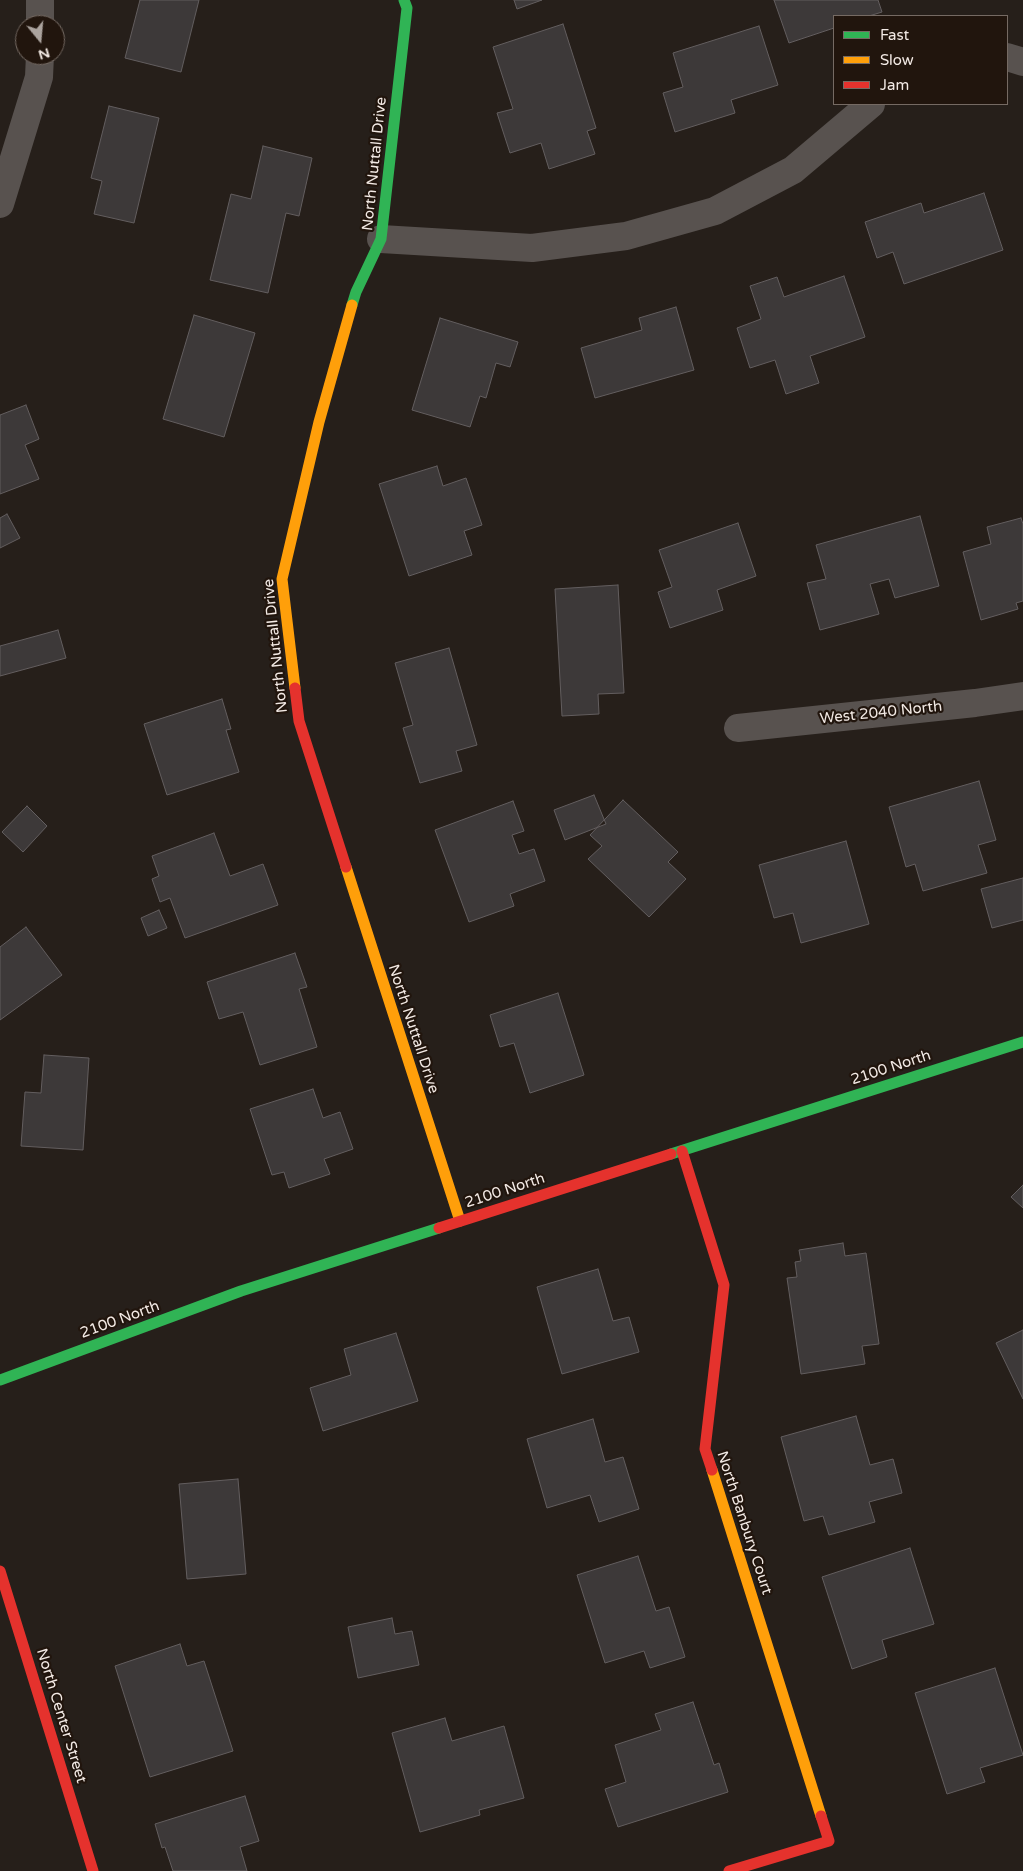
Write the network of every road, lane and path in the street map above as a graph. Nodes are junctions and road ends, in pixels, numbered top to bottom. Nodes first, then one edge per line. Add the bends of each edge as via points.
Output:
1 (40, 0) edge
2 (404, 0) edge
3 (40, 15) edge
4 (1008, 57) edge
5 (1023, 62) edge
6 (40, 65) edge
7 (870, 105) edge
8 (0, 204) edge
9 (381, 239) junction
10 (1023, 696) edge
11 (738, 728) dead end
12 (1023, 1042) edge
13 (682, 1150) junction
14 (460, 1221) junction
15 (0, 1380) edge
16 (0, 1571) edge
17 (93, 1871) edge
18 (729, 1871) edge

1 - 3 street
2 - 9 street, North Nuttall Drive via 407,8
4 - 5 street
6 - 8 street via 39,78
7 - 9 street via 793,170 714,211 626,236 532,248
9 - 14 street, North Nuttall Drive via 356,292 319,422 282,579 299,721
10 - 11 street, West 2040 North
12 - 13 street, 2100 North
13 - 14 street, 2100 North
13 - 18 street, North Banbury Court via 724,1285 705,1449 829,1841
14 - 15 street, 2100 North via 241,1291
16 - 17 street, North Center Street

